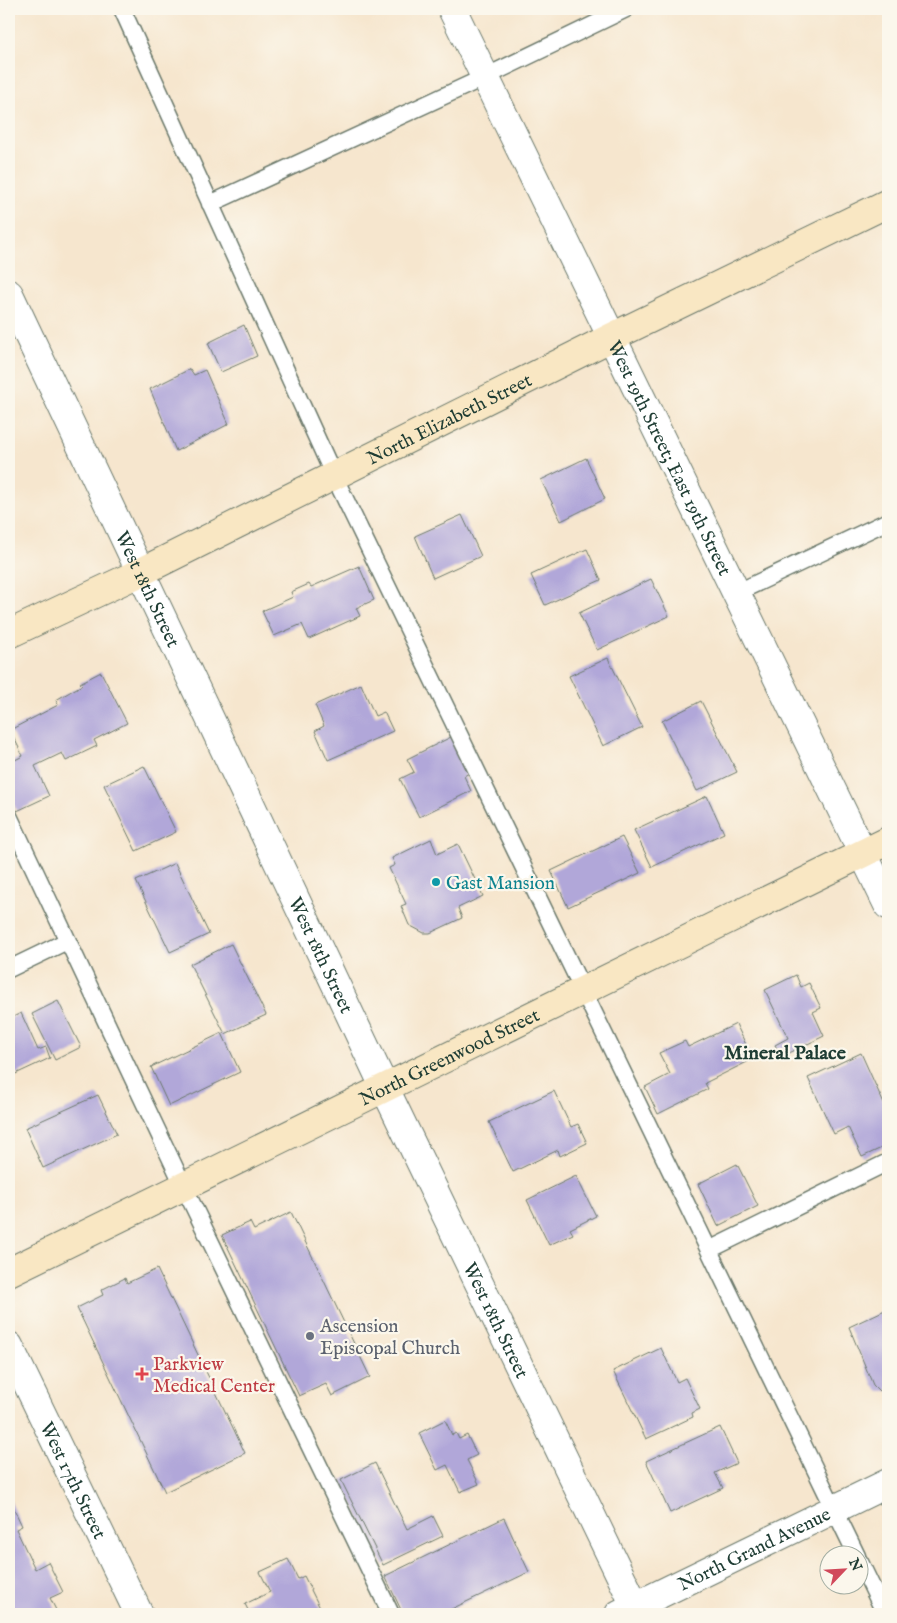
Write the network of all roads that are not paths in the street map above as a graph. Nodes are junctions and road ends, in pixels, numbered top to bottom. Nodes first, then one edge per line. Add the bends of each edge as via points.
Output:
1 (122, 9) edge
2 (452, 9) edge
3 (626, 9) edge
4 (485, 77) junction
5 (888, 203) edge
6 (210, 204) junction
7 (9, 294) edge
8 (612, 337) junction
9 (334, 476) junction
10 (888, 521) edge
11 (141, 572) junction
12 (736, 593) junction
13 (9, 634) edge
14 (9, 816) edge
15 (888, 841) edge
16 (863, 854) junction
17 (888, 905) edge
18 (67, 941) junction
19 (9, 969) edge
20 (583, 991) junction
21 (385, 1088) junction
22 (888, 1162) edge
23 (184, 1187) junction
24 (709, 1250) junction
25 (9, 1272) edge
26 (11, 1357) edge
27 (888, 1483) edge
28 (834, 1509) junction
29 (851, 1546) edge
30 (870, 1583) edge
31 (631, 1612) edge
32 (139, 1614) edge
33 (391, 1614) edge
34 (885, 1614) edge

1 - 6 lane
2 - 4 street, West 19th Street; East 19th Street
3 - 4 lane
4 - 6 lane
4 - 8 street, West 19th Street; East 19th Street
5 - 8 main road, North Elizabeth Street
6 - 9 lane
7 - 11 street, West 18th Street
8 - 9 main road, North Elizabeth Street
8 - 12 street, West 19th Street; East 19th Street
9 - 11 main road, North Elizabeth Street
9 - 20 lane
10 - 12 lane
11 - 13 main road, North Elizabeth Street
11 - 21 street, West 18th Street
12 - 16 street, West 19th Street; East 19th Street
14 - 18 lane
15 - 16 main road, North Greenwood Street
16 - 17 street, West 19th Street; East 19th Street
16 - 20 main road, North Greenwood Street
18 - 19 lane
18 - 23 lane
20 - 21 main road, North Greenwood Street
20 - 24 lane
21 - 23 main road, North Greenwood Street
21 - 31 street, West 18th Street
22 - 24 lane
23 - 25 main road, North Greenwood Street
23 - 33 lane
24 - 28 lane
26 - 32 street, West 17th Street
27 - 28 street, North Grand Avenue
28 - 29 lane
28 - 31 street, North Grand Avenue
30 - 34 lane

